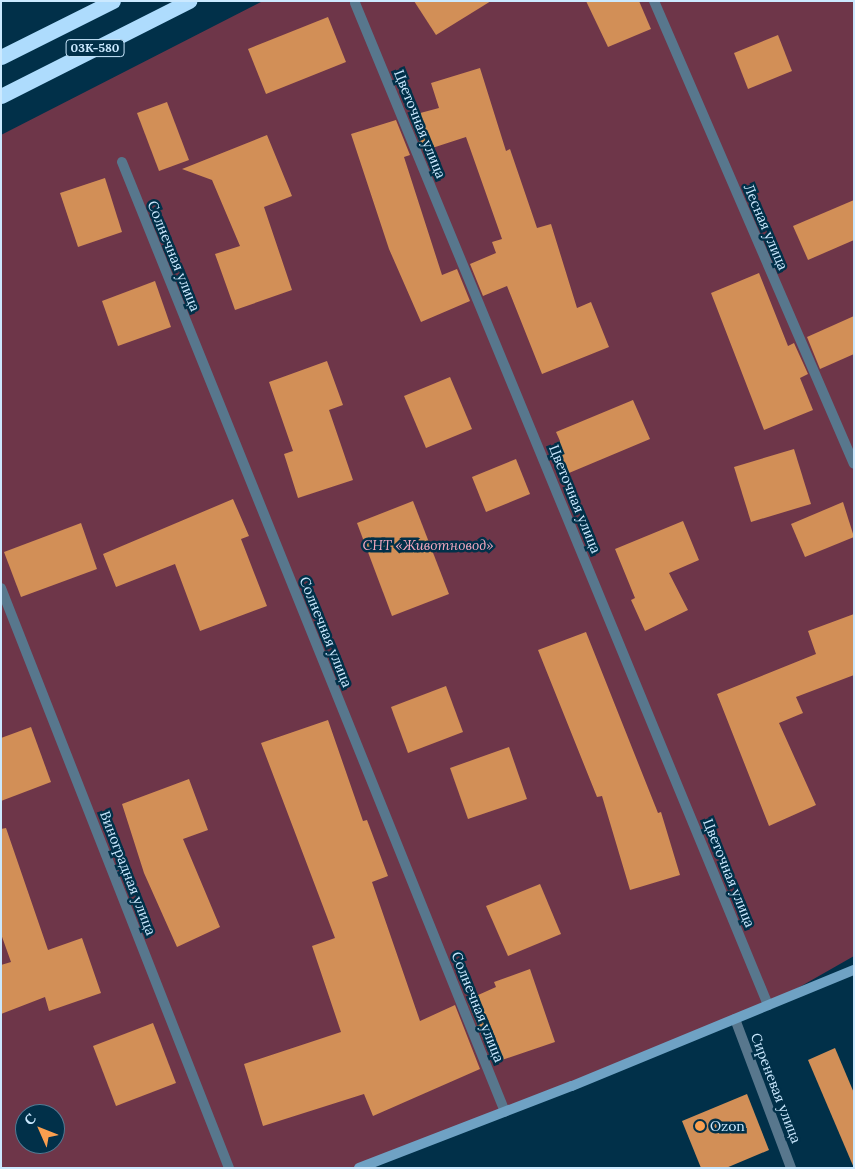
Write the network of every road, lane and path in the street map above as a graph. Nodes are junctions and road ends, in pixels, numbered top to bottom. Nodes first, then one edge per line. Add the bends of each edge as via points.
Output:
1 (113, 1) edge
2 (189, 1) edge
3 (654, 1) edge
4 (356, 3) dead end
5 (1, 57) edge
6 (1, 96) edge
7 (122, 162) dead end
8 (854, 464) edge
9 (1, 588) edge
10 (854, 970) edge
11 (768, 1005) junction
12 (735, 1019) junction
13 (505, 1112) junction
14 (379, 1164) edge
15 (229, 1168) edge
16 (358, 1168) edge
17 (791, 1168) edge

1 - 5 highway, 03К-580
2 - 6 highway, 03К-580
3 - 8 street, Лесная улица
4 - 11 street, Цветочная улица
7 - 13 street, Солнечная улица
9 - 15 street, Виноградная улица
10 - 11 street
11 - 12 street
12 - 13 street
12 - 17 street, Сиреневая улица
13 - 14 street
14 - 16 street

